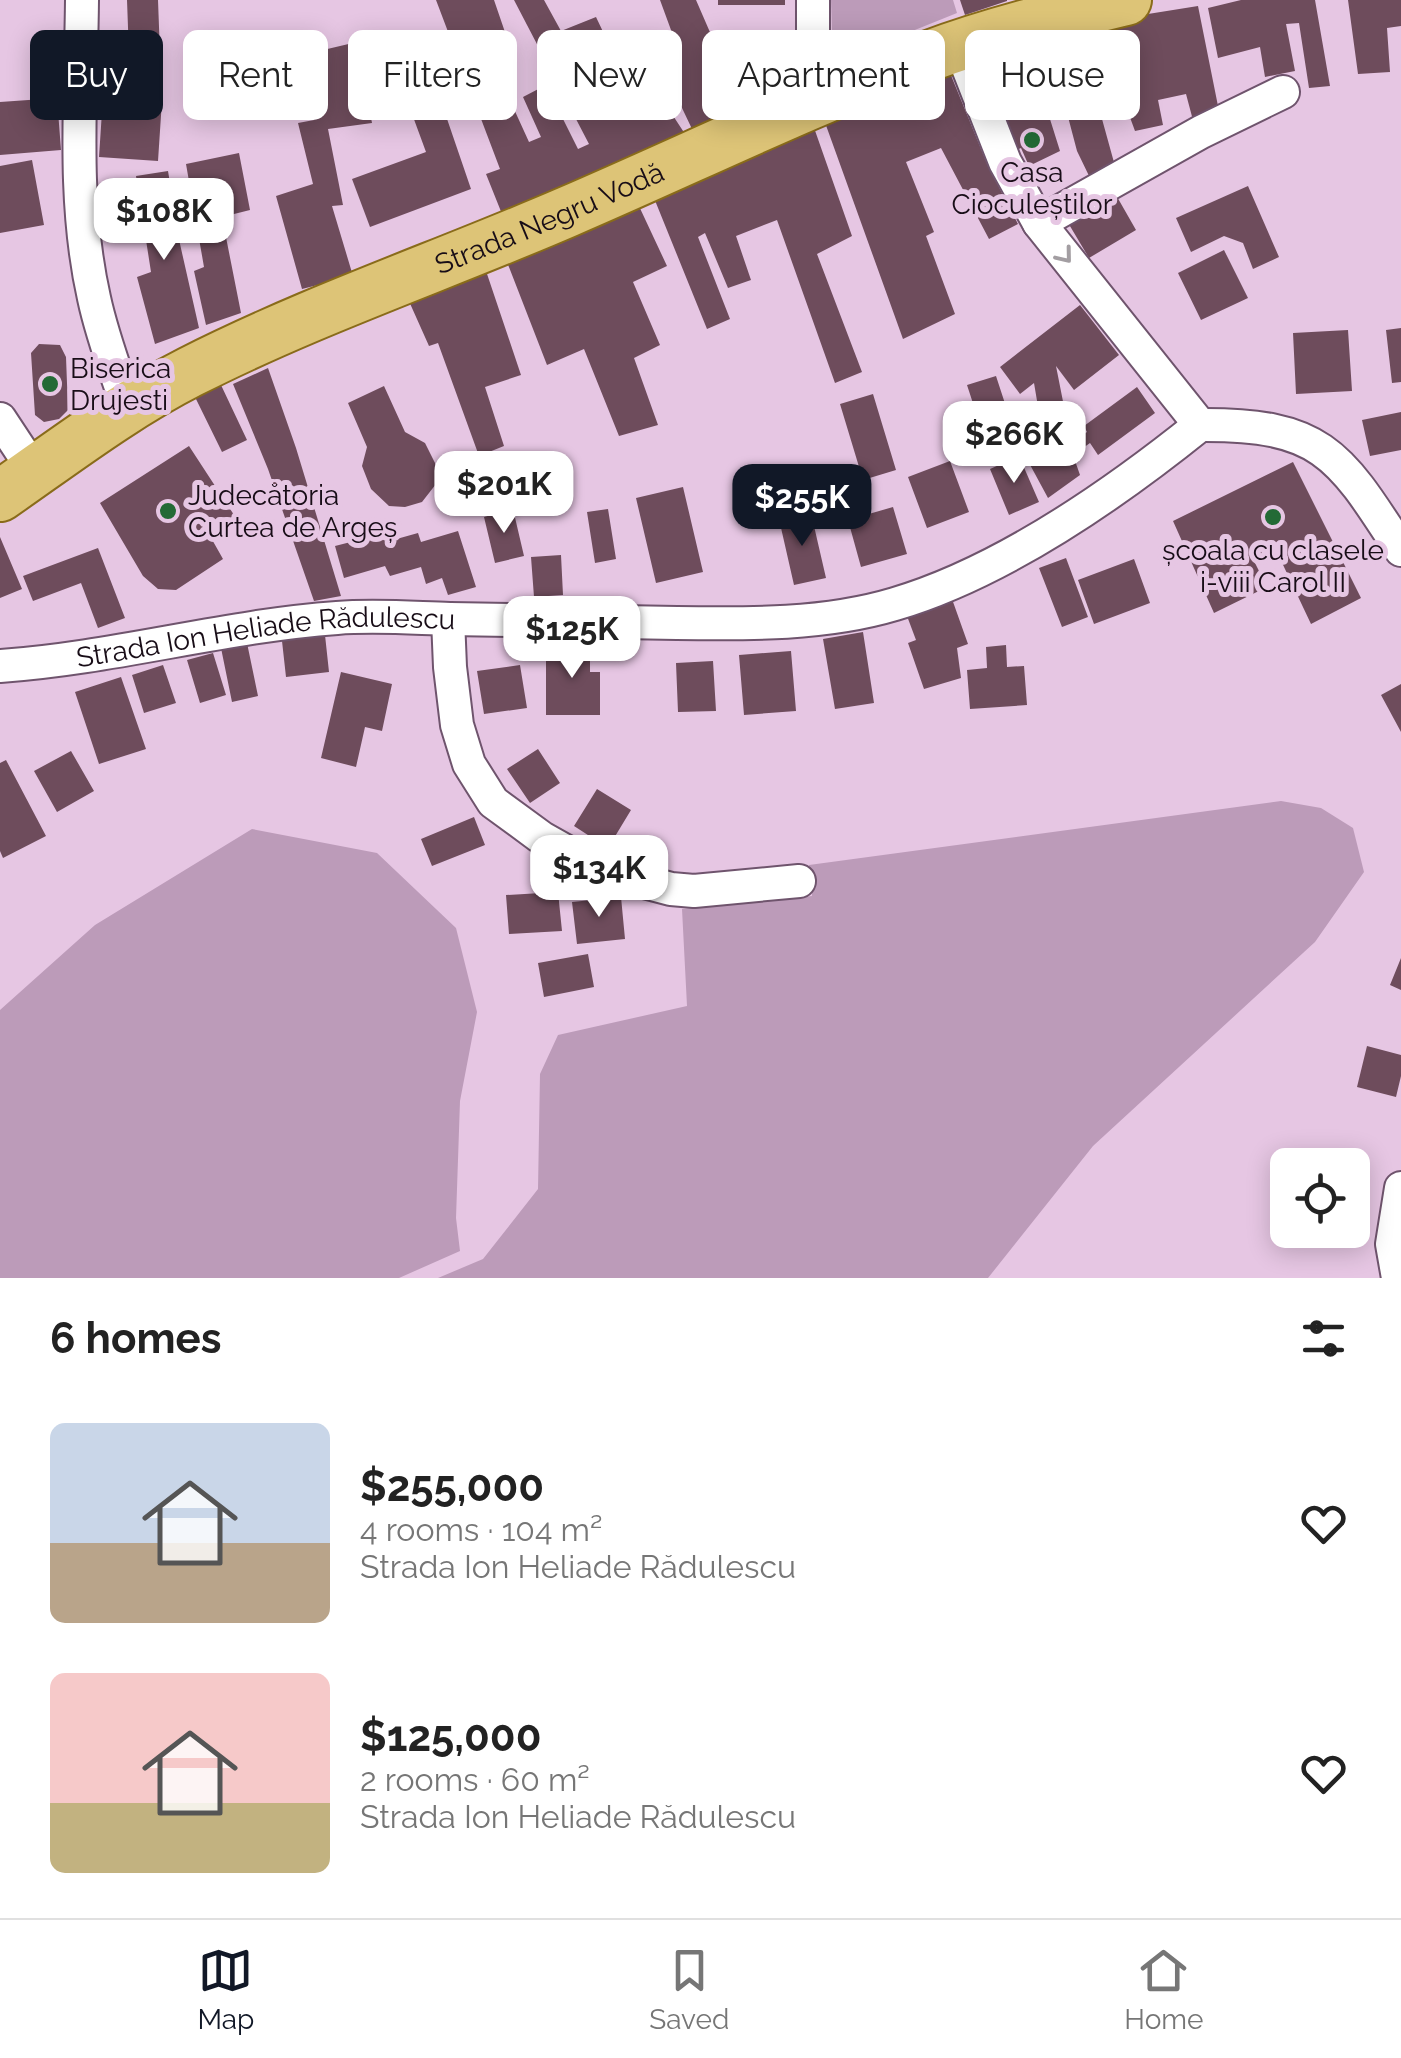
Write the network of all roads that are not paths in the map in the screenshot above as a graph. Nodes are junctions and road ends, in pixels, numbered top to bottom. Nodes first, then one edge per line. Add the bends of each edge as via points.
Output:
1 (82, 0) edge
2 (813, 0) edge
3 (1126, 0) edge
4 (813, 30) edge
5 (959, 45) junction
6 (945, 50) edge
7 (1283, 92) dead end
8 (772, 120) edge
9 (1039, 224) junction
10 (128, 408) junction
11 (0, 419) edge
12 (1200, 426) junction
13 (18, 484) edge
14 (1401, 550) edge
15 (448, 619) junction
16 (0, 666) edge
17 (800, 881) dead end
18 (1401, 1188) edge
19 (1398, 1278) edge

1 - 10 street via 82,226 93,297
2 - 4 street
3 - 5 main road, Strada Negru Vodă
5 - 6 main road, Strada Negru Vodă
5 - 9 street via 1004,162
7 - 9 street
8 - 10 main road, Strada Negru Vodă via 270,333
9 -> 12 street
10 - 13 main road, Strada Negru Vodă
11 - 13 street
12 - 14 street via 1266,428 1311,442 1362,489
12 - 15 street, Strada Ion Heliade Rădulescu via 1039,538 895,604 825,619 740,624
15 - 16 street, Strada Ion Heliade Rădulescu via 339,618
15 - 17 street via 457,725 469,764 493,802 600,870 671,889
18 - 19 street via 1392,1244

